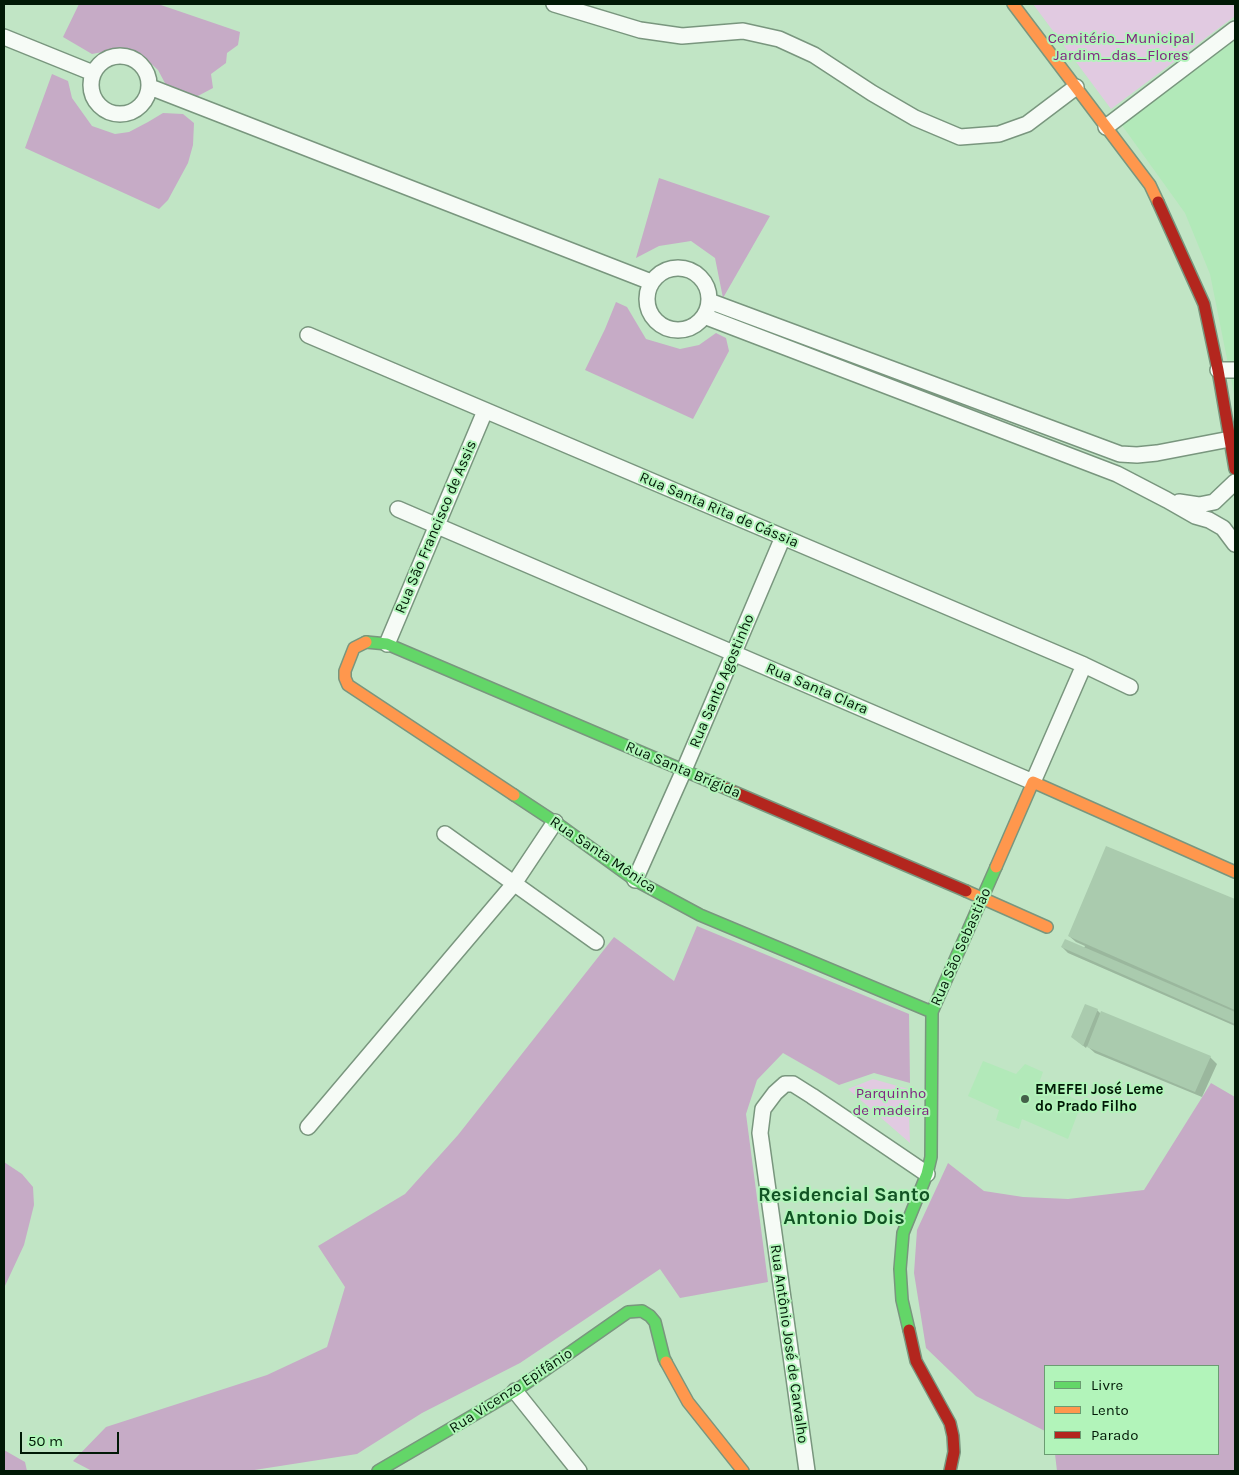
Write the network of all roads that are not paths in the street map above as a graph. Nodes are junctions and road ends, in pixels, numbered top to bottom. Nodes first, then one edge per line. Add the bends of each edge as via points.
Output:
1 (554, 4) edge
2 (1013, 4) edge
3 (1235, 29) edge
4 (4, 37) edge
5 (93, 73) junction
6 (150, 87) junction
7 (1076, 87) junction
8 (1106, 127) junction
9 (651, 282) junction
10 (706, 309) junction
11 (308, 335) dead end
12 (1218, 370) junction
13 (1235, 370) edge
14 (485, 411) junction
15 (1230, 439) junction
16 (1235, 469) edge
17 (1235, 482) edge
18 (1167, 500) junction
19 (398, 509) dead end
20 (436, 526) junction
21 (783, 537) junction
22 (1235, 544) edge
23 (386, 644) junction
24 (734, 654) junction
25 (1084, 665) junction
26 (348, 685) joint
27 (1130, 687) dead end
28 (684, 770) junction
29 (1033, 782) junction
30 (555, 822) junction
31 (445, 834) dead end
32 (1235, 872) edge
33 (635, 880) junction
34 (514, 884) junction
35 (982, 898) junction
36 (1047, 927) dead end
37 (596, 942) dead end
38 (932, 1012) junction
39 (308, 1127) dead end
40 (927, 1174) junction
41 (515, 1391) junction
42 (378, 1471) edge
43 (579, 1471) edge
44 (743, 1471) edge
45 (807, 1471) edge
46 (950, 1471) edge

1 - 7 street via 640,30 682,36 743,31 778,39 814,55 915,118 960,137 999,134 1026,124
2 - 7 street
3 - 8 street
4 - 5 street
5 - 6 street via 107,58 131,57 142,64
5 - 6 street via 91,91 102,108 110,112 130,113 139,108
6 - 9 street
7 - 8 street
8 - 12 street via 1150,185 1168,221 1204,304
9 - 10 street via 667,270 677,268 697,274 708,291
9 - 10 street via 647,306 651,316 667,328 678,330 697,324
10 - 15 street via 1120,454 1157,453
10 - 18 street via 1117,474
11 - 14 street, Rua Santa Rita de Cássia
12 - 13 street
12 - 15 street
14 - 20 street, Rua São Francisco de Assis
14 - 21 street, Rua Santa Rita de Cássia
15 - 16 street
17 - 18 street via 1214,502 1199,505
18 - 22 street via 1223,528
19 - 20 street, Rua Santa Clara
20 - 23 street, Rua São Francisco de Assis
20 - 24 street, Rua Santa Clara
21 - 24 street, Rua Santo Agostinho
21 - 25 street, Rua Santa Rita de Cássia
23 - 26 street, Rua Santa Brígida via 367,642 354,648 345,671
23 - 28 street, Rua Santa Brígida
24 - 28 street, Rua Santo Agostinho
24 - 29 street, Rua Santa Clara
25 - 27 street, Rua Santa Rita de Cássia
25 - 29 street, Rua São Sebastião
26 - 30 street, Rua Santa Mônica
28 - 33 street, Rua Santo Agostinho
28 - 35 street, Rua Santa Brígida
29 - 32 street, Rua Santa Clara
29 - 35 street, Rua São Sebastião
30 - 33 street, Rua Santa Mônica
30 - 34 street
31 - 34 street
33 - 38 street, Rua Santa Mônica via 700,915
34 - 37 street
34 - 39 street
35 - 36 street, Rua Santa Brígida
35 - 38 street, Rua São Sebastião
38 - 40 street, Rua São Sebastião via 931,1157
40 - 45 street, Rua Antônio José de Carvalho via 793,1084 786,1084 775,1093 763,1110 760,1133
40 - 46 street, Rua São Sebastião via 903,1233 902,1300 916,1361 950,1423 954,1452
41 - 42 street, Rua Vicenzo Epifânio
41 - 43 street
41 - 44 street, Rua Vicenzo Epifânio via 628,1312 642,1310 655,1322 664,1358 688,1402

